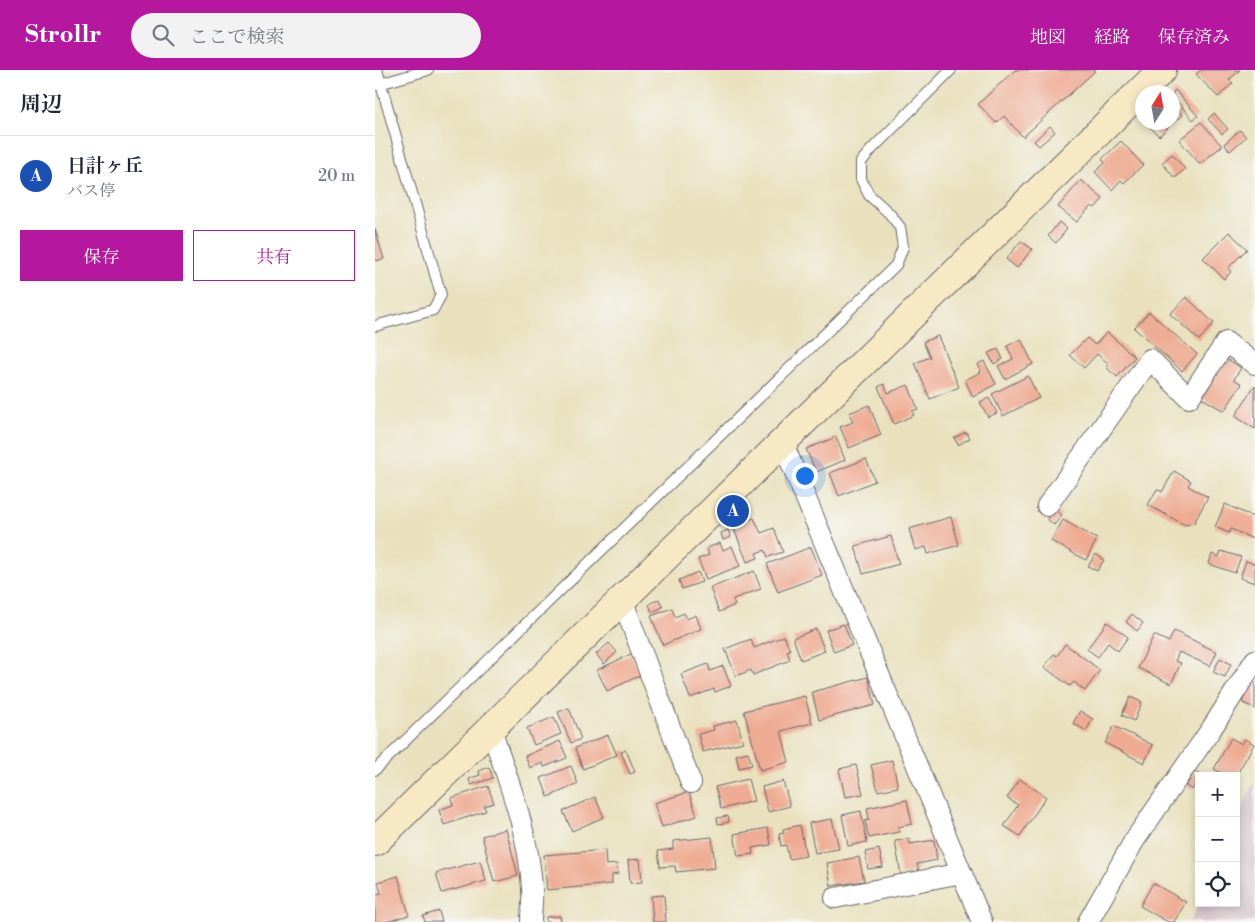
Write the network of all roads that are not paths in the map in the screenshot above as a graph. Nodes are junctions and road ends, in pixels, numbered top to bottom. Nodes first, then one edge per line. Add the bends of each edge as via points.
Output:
1 (377, 70) edge
2 (428, 70) edge
3 (951, 70) edge
4 (1161, 70) edge
5 (378, 85) edge
6 (375, 326) edge
7 (1255, 364) edge
8 (782, 442) junction
9 (1047, 506) dead end
10 (622, 599) junction
11 (1255, 660) edge
12 (491, 729) junction
13 (375, 770) edge
14 (691, 783) dead end
15 (375, 842) edge
16 (961, 873) junction
17 (835, 898) dead end
18 (531, 922) edge
19 (982, 922) edge
20 (1088, 922) edge

1 - 5 lane
2 - 5 lane
3 - 13 lane via 861,162 861,179 869,195 900,227 903,247 896,265
4 - 8 street
5 - 6 lane via 441,295 433,310
7 - 9 street via 1225,342 1189,398 1150,359
8 - 10 street
8 - 16 street
10 - 12 street
10 - 14 street
11 - 20 street via 1134,841
12 - 15 street
12 - 18 street via 527,850 532,888
16 - 17 street
16 - 19 street

